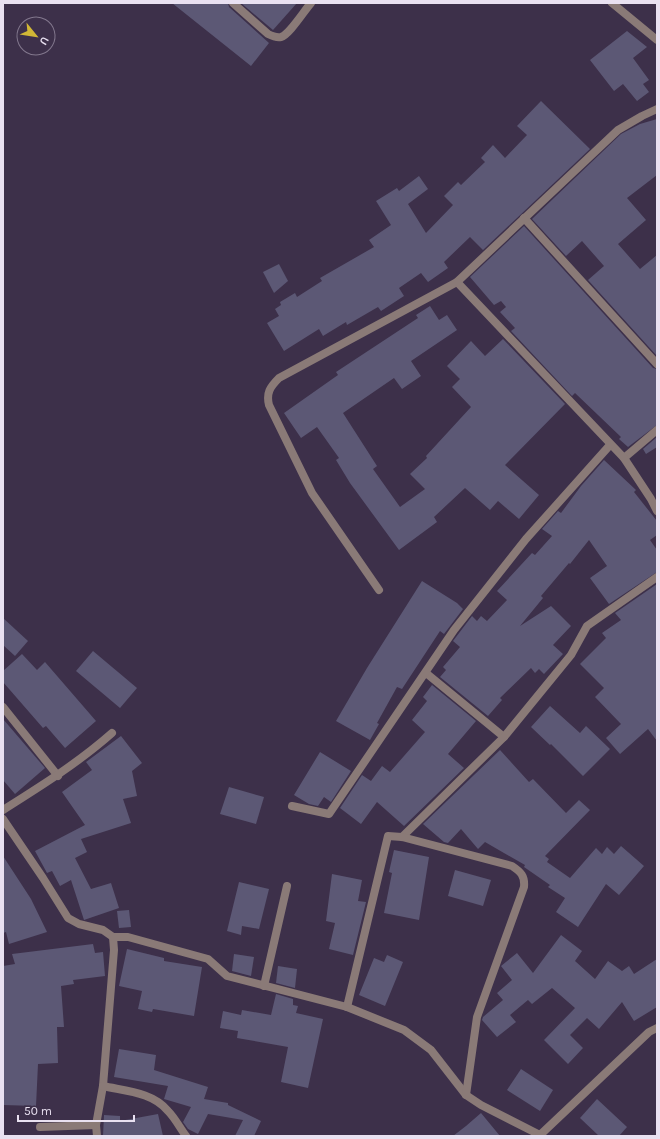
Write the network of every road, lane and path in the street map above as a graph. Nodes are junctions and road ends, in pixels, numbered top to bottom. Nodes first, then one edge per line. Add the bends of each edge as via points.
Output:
1 (233, 3) edge
2 (310, 3) edge
3 (612, 3) edge
4 (657, 40) edge
5 (657, 109) edge
6 (524, 218) junction
7 (457, 282) junction
8 (657, 364) edge
9 (657, 430) edge
10 (610, 445) junction
11 (624, 458) junction
12 (654, 498) edge
13 (657, 511) edge
14 (657, 577) edge
15 (379, 590) dead end
16 (426, 673) junction
17 (3, 707) edge
18 (112, 733) dead end
19 (504, 737) junction
20 (58, 776) junction
21 (292, 806) dead end
22 (3, 810) edge
23 (3, 819) edge
24 (402, 837) junction
25 (287, 886) dead end
26 (113, 937) junction
27 (264, 986) junction
28 (347, 1007) junction
29 (657, 1028) edge
30 (103, 1086) junction
31 (466, 1095) junction
32 (96, 1125) junction
33 (40, 1127) dead end
34 (540, 1135) edge
35 (97, 1136) edge
36 (186, 1136) edge

1 - 2 street via 275,38 287,33
3 - 4 street
5 - 6 street via 618,130
6 - 7 street
6 - 8 street
7 - 10 street
7 - 15 street via 279,378 267,396 312,493
9 - 11 street
10 - 11 street
10 - 16 street via 502,568 454,630
11 - 12 street
12 - 13 street
14 - 19 street via 587,626 571,655
16 - 19 street
16 - 21 street via 330,814
17 - 20 street
18 - 20 street
19 - 24 street
20 - 22 street
23 - 26 street via 68,918 79,924 103,930
24 - 28 street via 388,836
24 - 31 street via 512,866 520,871 525,879 477,1017
25 - 27 street
26 - 27 street via 128,937 208,959 227,976
26 - 30 street
27 - 28 street
28 - 31 street via 404,1030 431,1050
29 - 34 street via 649,1032
30 - 32 street
30 - 36 street via 145,1095 158,1101
31 - 34 street
32 - 33 street
32 - 35 street

